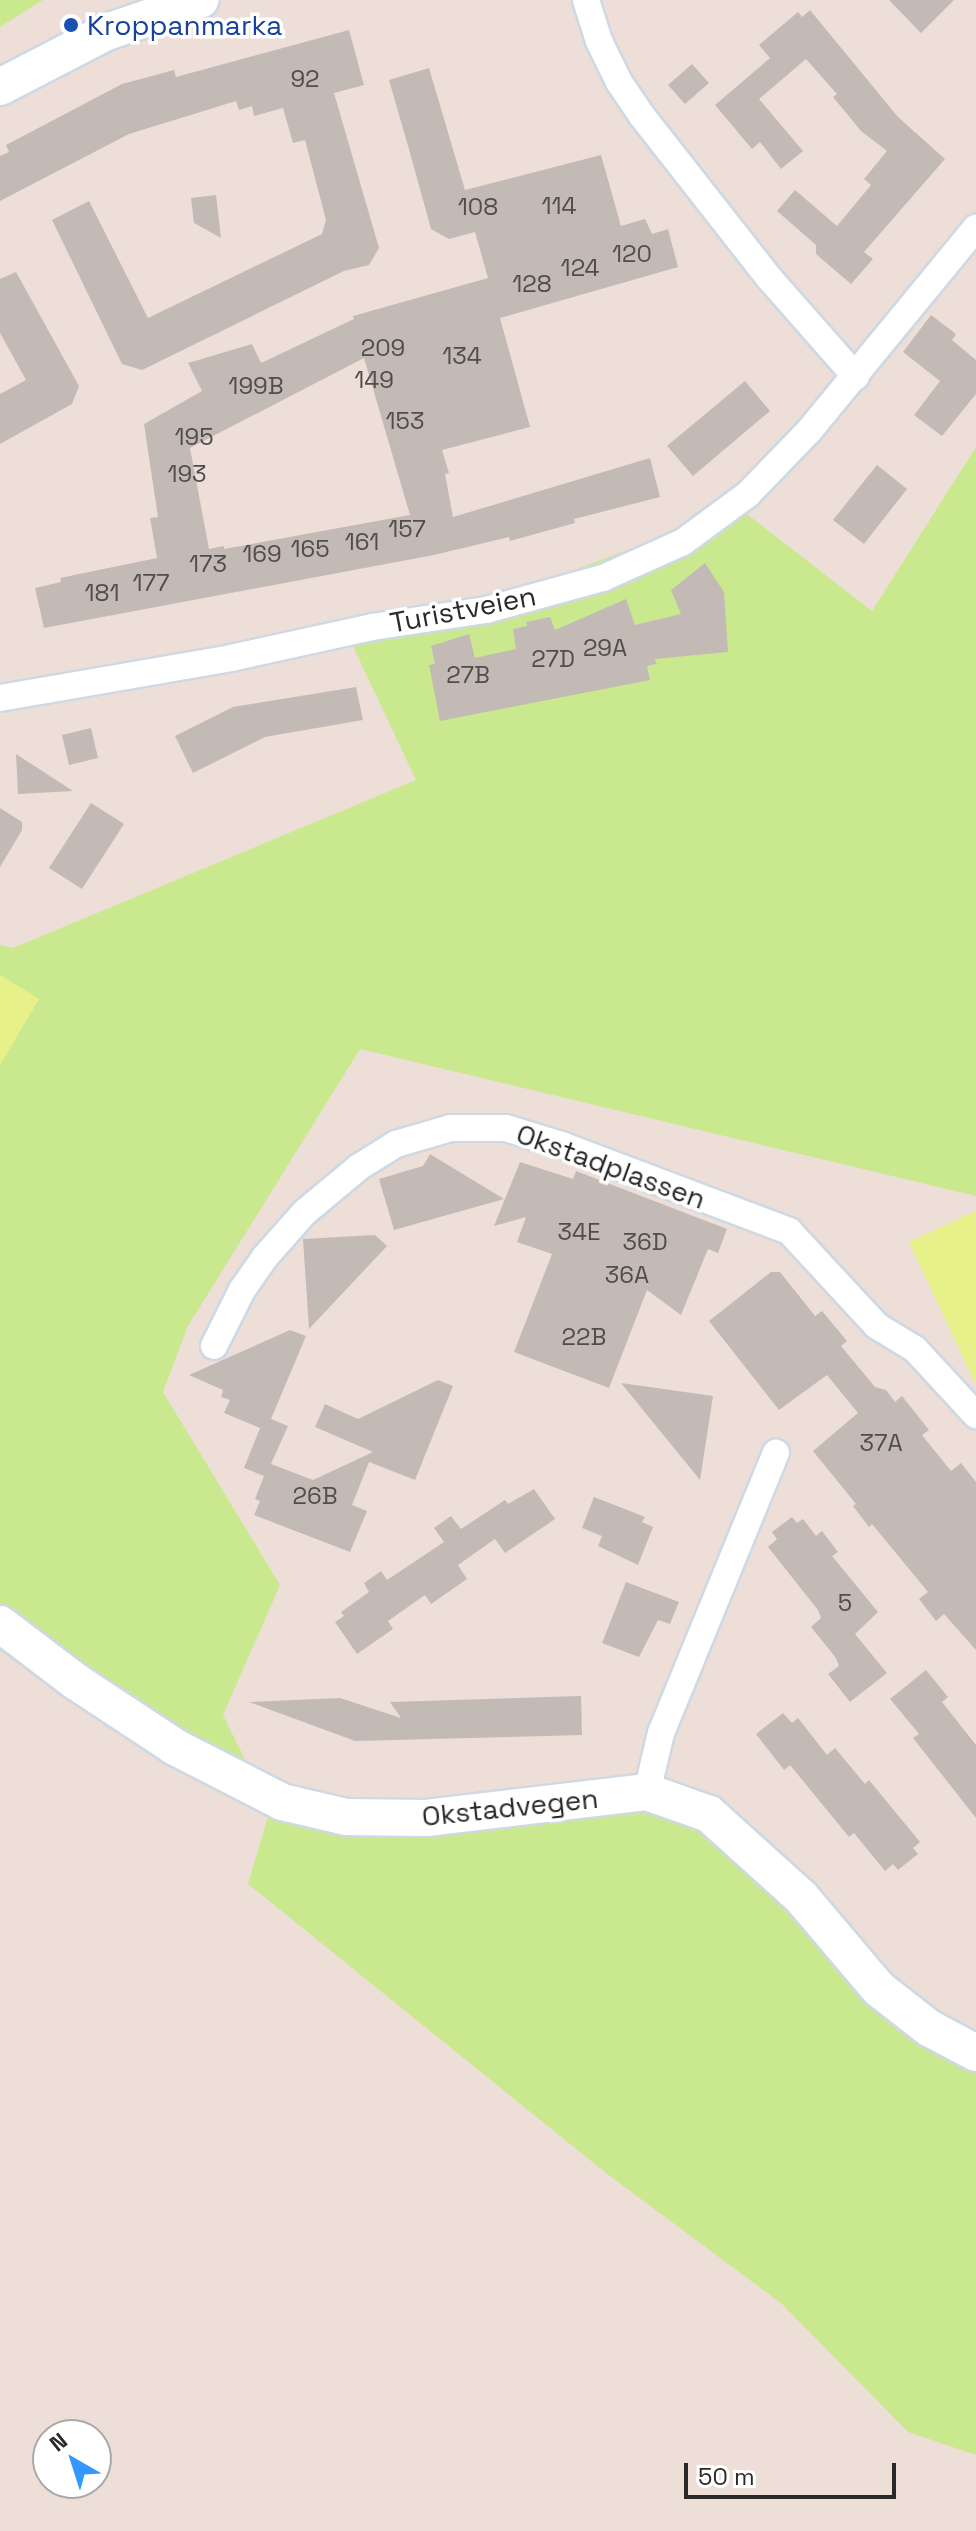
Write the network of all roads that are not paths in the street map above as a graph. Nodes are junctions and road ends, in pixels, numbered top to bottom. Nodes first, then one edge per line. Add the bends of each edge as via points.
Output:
1 (200, 0) edge
2 (586, 0) edge
3 (0, 87) edge
4 (976, 228) edge
5 (856, 377) junction
6 (0, 698) edge
7 (214, 1346) dead end
8 (976, 1415) edge
9 (776, 1453) dead end
10 (0, 1624) edge
11 (647, 1792) junction
12 (976, 2053) edge

1 - 3 street via 104,33
2 - 5 street via 612,69 642,116 761,268
4 - 5 street, Turistveien
5 - 6 street, Turistveien via 748,494 683,542 603,578 486,610
7 - 8 street, Okstadplassen via 265,1257 305,1212 359,1167 396,1144 451,1128 506,1128 789,1231 877,1326 915,1349
9 - 11 street via 661,1733
10 - 11 street, Okstadvegen via 175,1747 282,1802 346,1817 426,1818
11 - 12 street, Okstadvegen via 709,1814 801,1897 879,1989 929,2028

